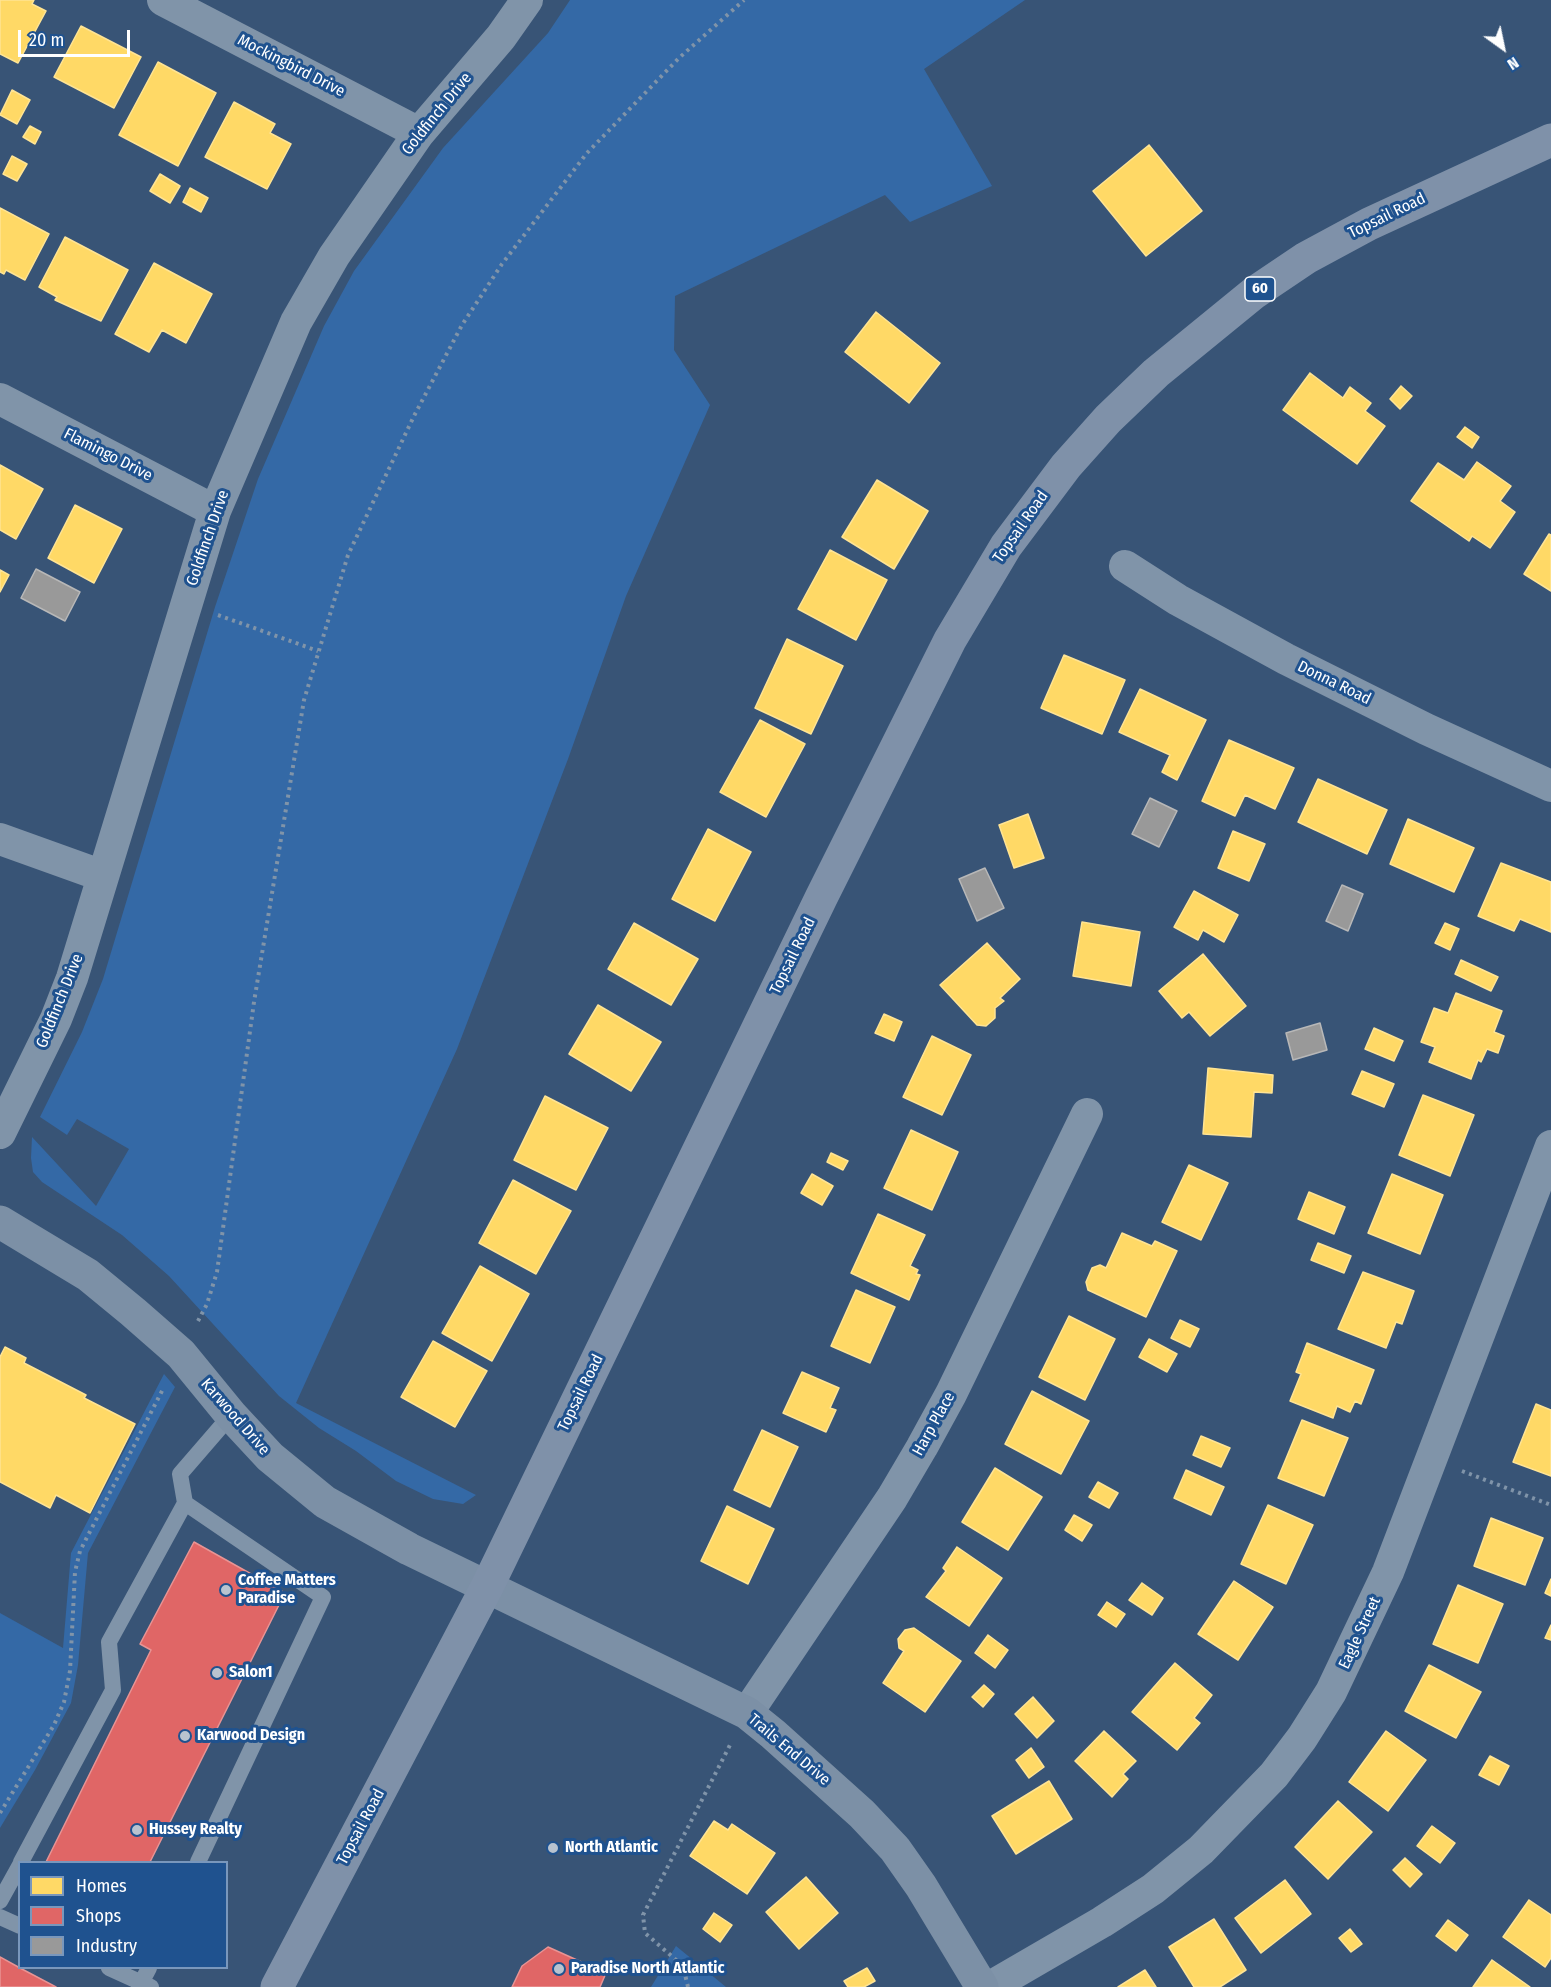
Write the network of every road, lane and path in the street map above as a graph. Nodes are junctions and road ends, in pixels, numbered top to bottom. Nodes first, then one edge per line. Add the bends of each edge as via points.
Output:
1 (163, 0) edge
2 (527, 0) edge
3 (744, 0) edge
4 (419, 133) junction
5 (1551, 140) edge
6 (0, 399) edge
7 (215, 511) junction
8 (1125, 566) dead end
9 (186, 604) junction
10 (318, 651) junction
11 (1551, 786) edge
12 (0, 839) edge
13 (103, 876) junction
14 (1088, 1114) dead end
15 (0, 1133) edge
16 (1551, 1146) edge
17 (0, 1222) edge
18 (181, 1354) junction
19 (231, 1415) junction
20 (1430, 1459) junction
21 (185, 1503) junction
22 (1551, 1505) edge
23 (487, 1587) junction
24 (747, 1713) junction
25 (0, 1813) edge
26 (22, 1861) edge
27 (199, 1861) edge
28 (18, 1868) edge
29 (0, 1901) edge
30 (0, 1917) edge
31 (18, 1925) edge
32 (112, 1969) edge
33 (145, 1981) edge
34 (277, 1987) edge
35 (688, 1987) edge
36 (982, 1987) edge
37 (990, 1987) edge

1 - 4 street, Mockingbird Drive
2 - 4 street, Goldfinch Drive via 501,37
3 - 10 path via 679,58 587,153 481,294 414,416 353,546
4 - 7 street, Goldfinch Drive via 313,290 275,368
5 - 23 main road, Topsail Road / 60 via 1369,224 1306,258 1254,293 1124,404 1066,466 1027,516 955,632
6 - 7 street, Flamingo Drive
7 - 9 street, Goldfinch Drive
8 - 11 street, Donna Road via 1286,659
9 - 10 path
9 - 13 street, Goldfinch Drive
10 - 18 path via 291,765 217,1272 207,1304
12 - 13 street
13 - 15 street, Goldfinch Drive via 56,1018
14 - 24 street, Harp Place via 922,1447
16 - 20 street, Eagle Street
17 - 18 street, Karwood Drive via 88,1275
18 - 19 street, Karwood Drive
18 - 25 path via 80,1551 64,1702
19 - 21 lane via 180,1474
19 - 23 street, Karwood Drive via 270,1457 325,1502 408,1549
20 - 22 path
20 - 37 street, Eagle Street via 1358,1640 1331,1692 1274,1775 1202,1850 1152,1889
21 - 26 lane via 109,1642 113,1690
21 - 27 lane via 323,1597
23 - 24 street, Trails End Drive
23 - 34 main road, Topsail Road
24 - 35 path via 643,1915 645,1933 683,1966
24 - 36 street, Trails End Drive via 819,1774 895,1849
28 - 29 lane
30 - 31 lane
32 - 33 lane

